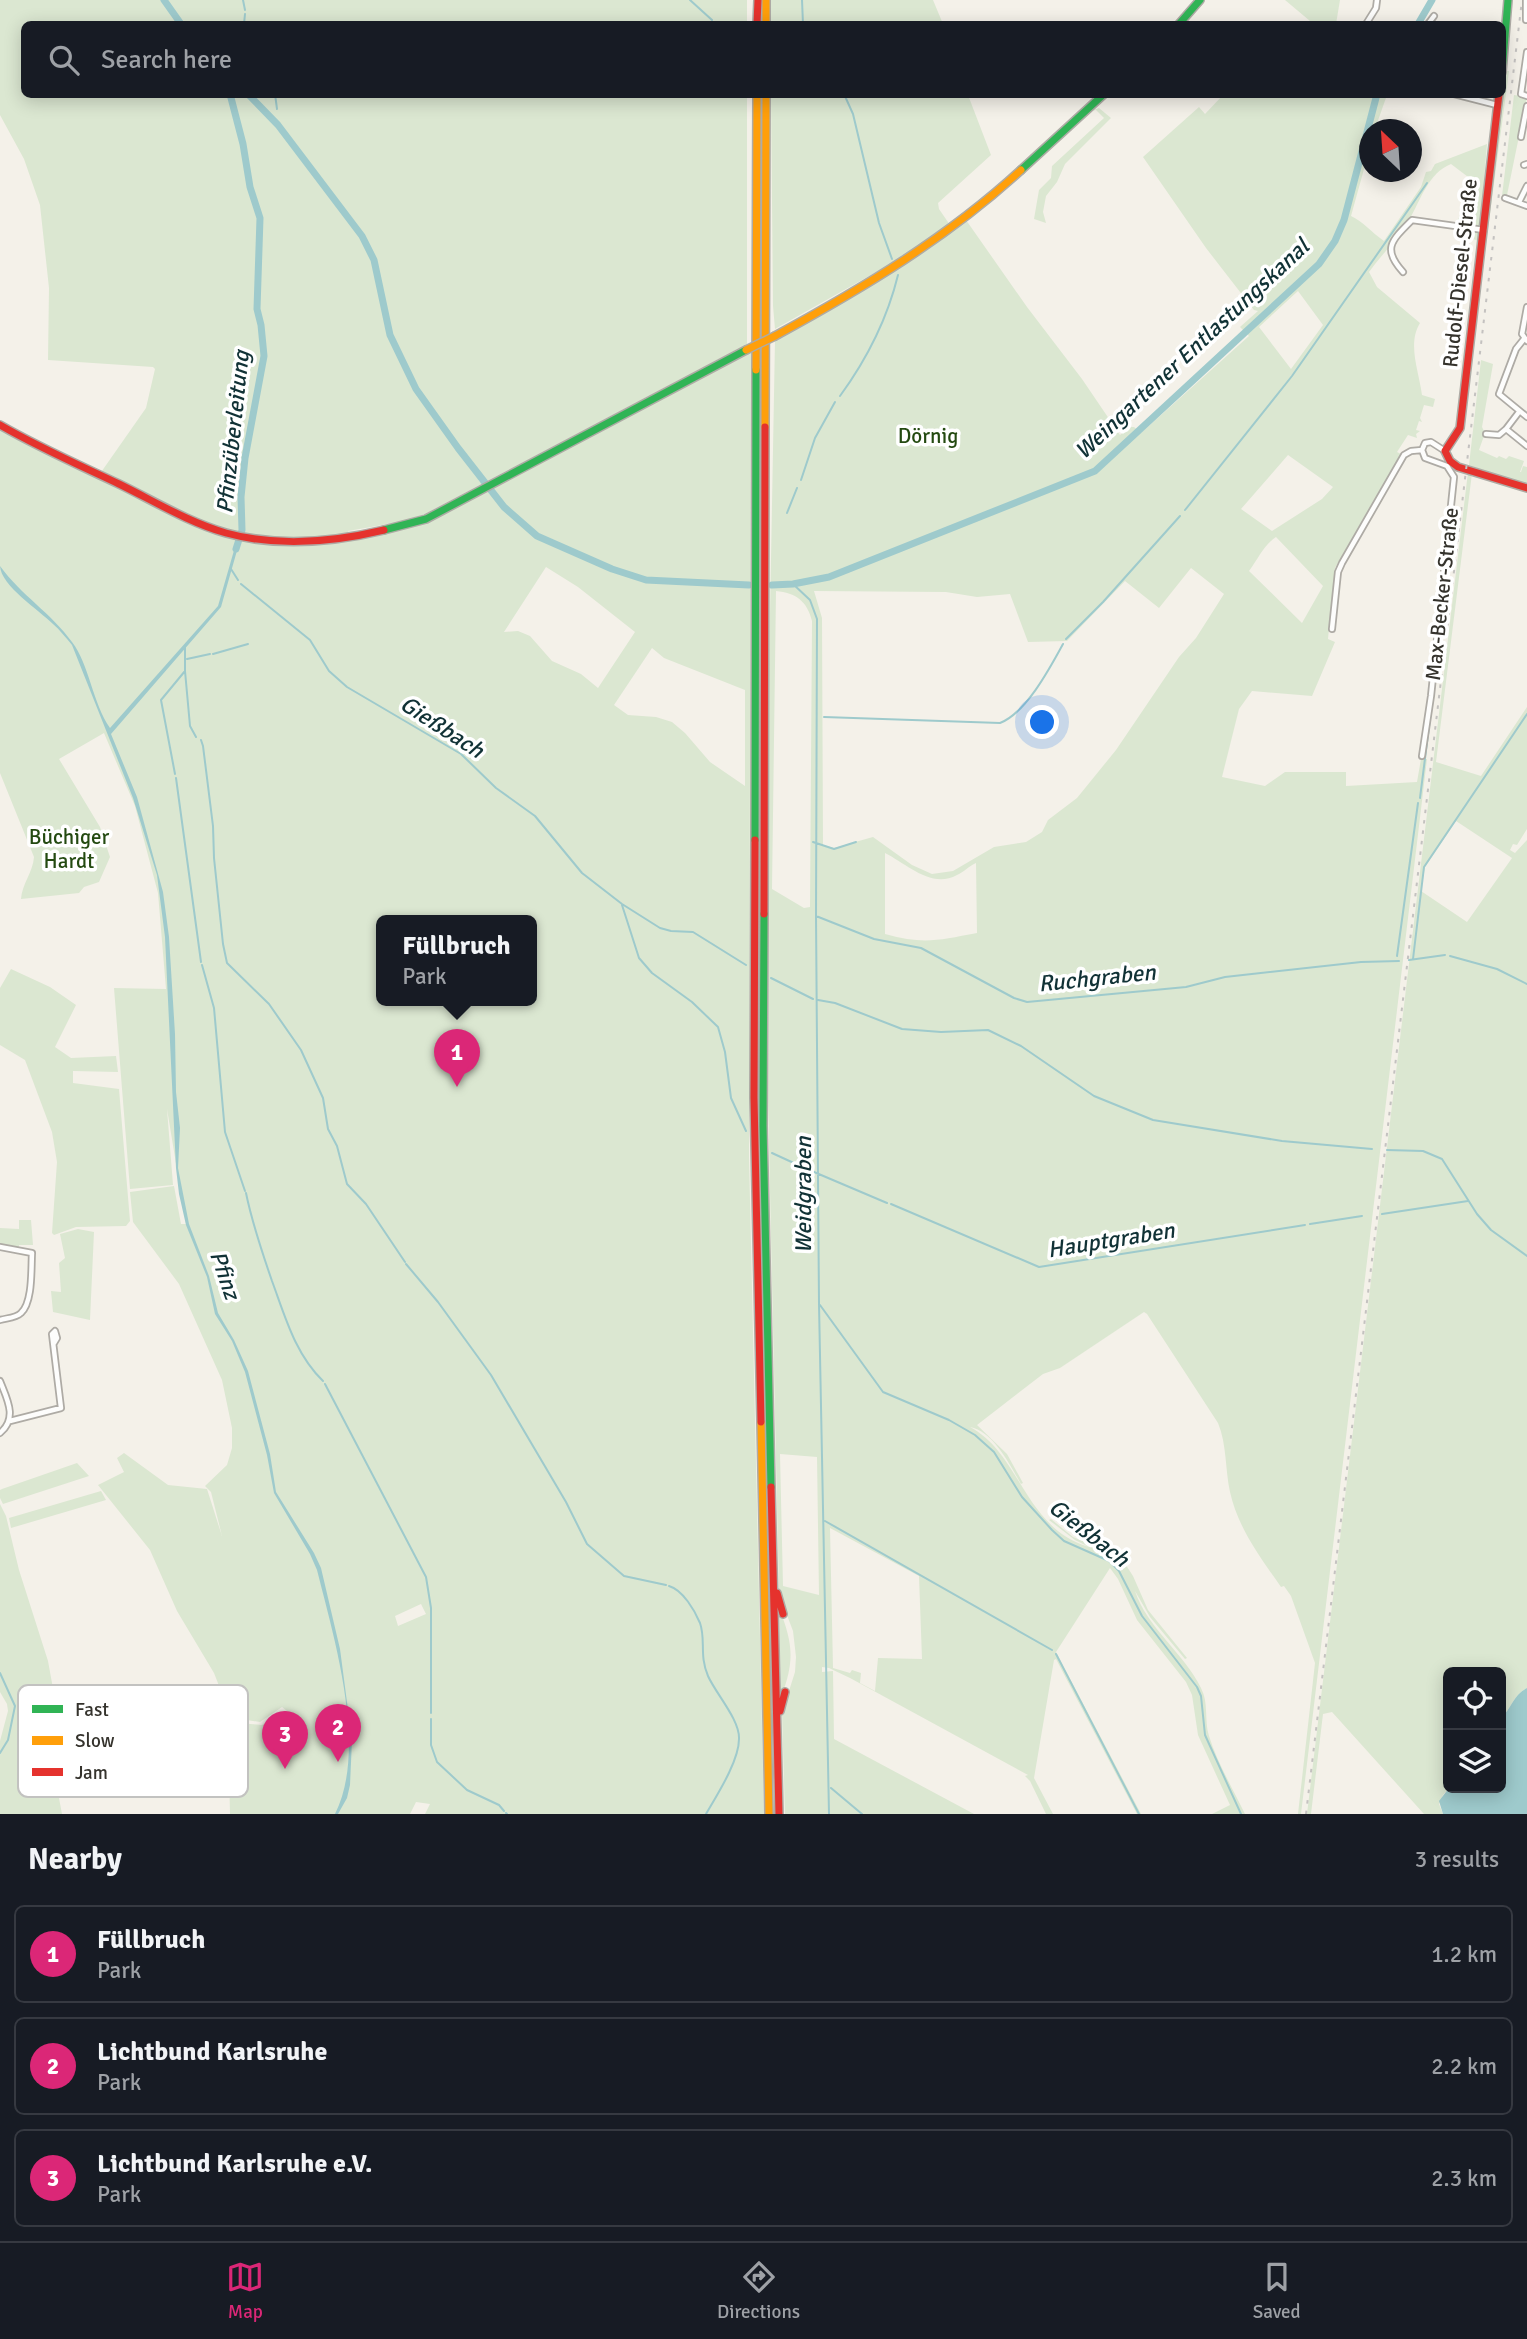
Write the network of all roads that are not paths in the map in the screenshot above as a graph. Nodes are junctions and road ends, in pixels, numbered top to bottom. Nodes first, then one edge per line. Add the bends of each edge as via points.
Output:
1 (758, 0) edge
2 (766, 0) edge
3 (1200, 0) edge
4 (1377, 0) edge
5 (1508, 0) edge
6 (1526, 0) edge
7 (1434, 16) dead end
8 (1527, 20) edge
9 (757, 21) edge
10 (766, 21) edge
11 (1182, 21) edge
12 (1368, 21) edge
13 (1430, 21) edge
14 (1506, 21) edge
15 (1526, 27) edge
16 (1527, 52) edge
17 (1527, 96) edge
18 (757, 98) edge
19 (766, 98) edge
20 (1100, 98) edge
21 (1470, 98) edge
22 (1499, 98) edge
23 (1498, 105) junction
24 (1527, 106) edge
25 (1526, 123) edge
26 (1521, 137) dead end
27 (1527, 186) edge
28 (1505, 198) dead end
29 (1519, 202) junction
30 (1527, 206) edge
31 (1485, 230) junction
32 (1403, 272) dead end
33 (1527, 309) edge
34 (1526, 340) edge
35 (1519, 412) junction
36 (1527, 417) edge
37 (0, 425) edge
38 (1506, 429) junction
39 (1486, 434) dead end
40 (1527, 446) edge
41 (1422, 450) junction
42 (1445, 451) junction
43 (1525, 488) edge
44 (1332, 629) dead end
45 (1422, 756) dead end
46 (0, 1247) edge
47 (0, 1320) edge
48 (54, 1343) dead end
49 (0, 1381) edge
50 (10, 1421) junction
51 (0, 1433) edge
52 (773, 1581) junction
53 (783, 1614) dead end
54 (785, 1692) dead end
55 (777, 1726) junction
56 (769, 1814) edge
57 (779, 1814) edge

1 - 9 main road
2 - 10 main road
3 - 11 main road
4 - 12 street
5 - 14 main road
6 - 8 street
7 - 13 street
8 - 15 street
16 - 17 street via 1521,94
18 - 56 main road via 754,1098
19 - 52 main road via 763,1126
20 - 37 main road, bridge via 985,202 919,252 775,336 426,519 391,529 290,542 239,537 189,519
21 - 23 street
22 - 23 main road, Rudolf-Diesel-Straße
23 - 31 main road, Rudolf-Diesel-Straße
24 - 25 street
25 - 26 street
27 - 29 street
28 - 29 street
29 - 30 street
31 - 32 street via 1412,220 1389,252
31 - 42 main road, Rudolf-Diesel-Straße via 1460,428
33 - 34 street via 1522,334
34 - 35 street via 1516,349 1499,394
35 - 36 street
35 - 38 street
38 - 39 street via 1499,435
38 - 40 street
41 - 42 street via 1431,442
41 - 44 street via 1404,455 1342,563
41 - 45 street, Max-Becker-Straße via 1425,458 1447,466 1454,477
42 - 43 main road via 1455,466
46 - 47 street via 32,1254 26,1305 17,1315
48 - 50 street via 61,1408
49 - 50 street
50 - 51 street
52 - 53 main road
52 - 55 main road
54 - 55 main road
55 - 57 main road

